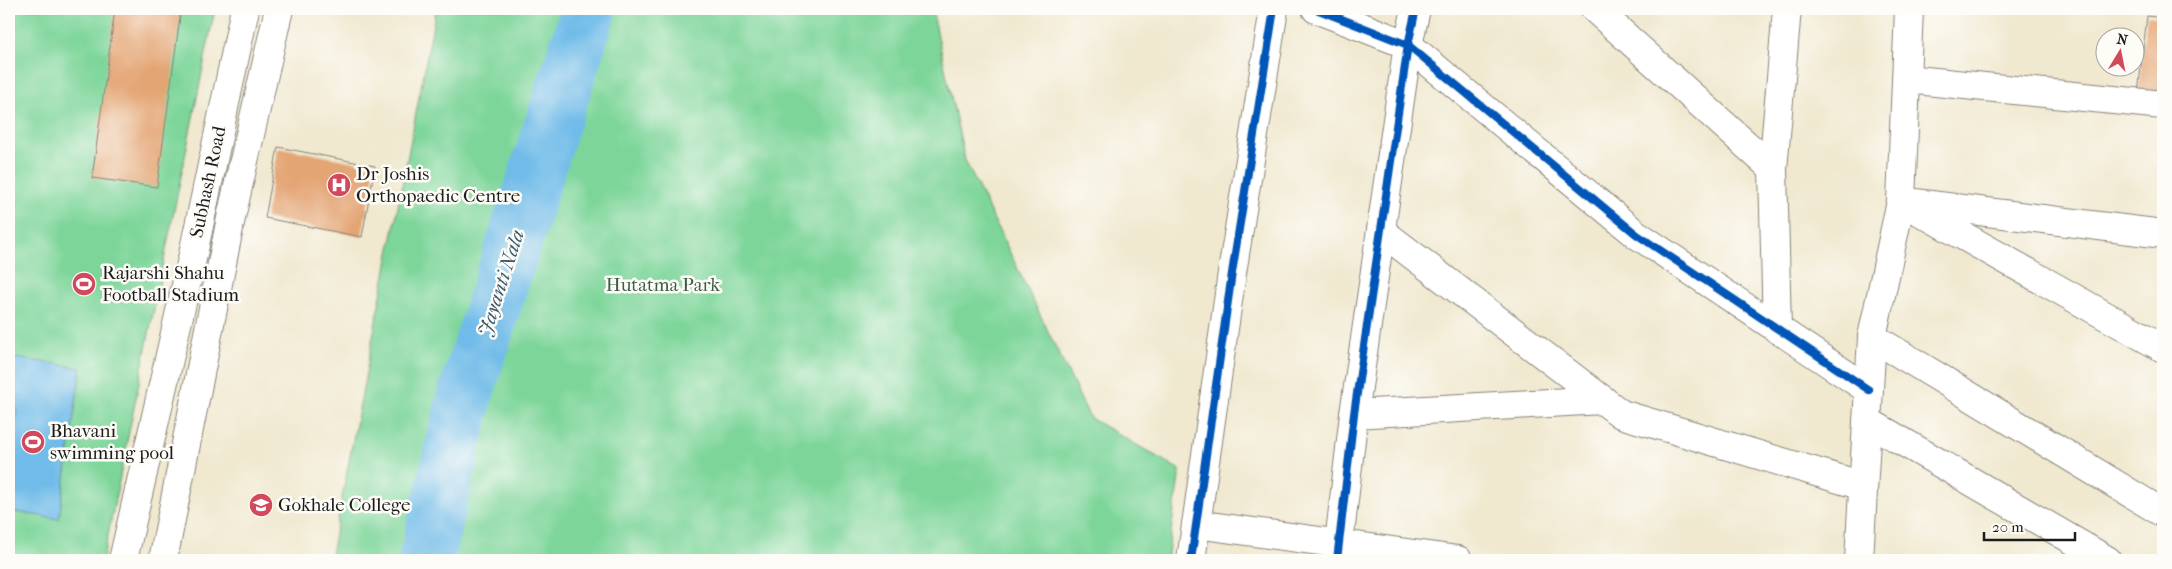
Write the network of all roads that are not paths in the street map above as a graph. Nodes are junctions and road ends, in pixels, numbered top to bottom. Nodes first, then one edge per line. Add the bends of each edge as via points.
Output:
1 (245, 9) edge
2 (279, 9) edge
3 (1274, 9) edge
4 (1316, 9) edge
5 (1416, 9) edge
6 (1595, 9) edge
7 (1787, 9) edge
8 (1909, 9) edge
9 (1408, 46) junction
10 (1906, 79) junction
11 (2163, 105) edge
12 (1773, 169) junction
13 (1902, 201) junction
14 (1381, 231) junction
15 (2163, 234) edge
16 (1777, 329) junction
17 (1872, 337) junction
18 (2163, 348) edge
19 (1869, 390) junction
20 (1603, 400) junction
21 (1354, 414) junction
22 (1867, 421) junction
23 (1863, 486) junction
24 (2163, 513) edge
25 (1196, 524) junction
26 (1338, 551) edge
27 (123, 560) edge
28 (163, 560) edge
29 (1191, 560) edge
30 (1458, 560) edge
31 (1859, 560) edge
32 (2107, 560) edge

1 - 27 street, Subhash Road
2 - 28 street, Subhash Road via 232,213
3 - 25 street
4 - 9 street
5 - 9 street
6 - 12 street
7 - 12 street
8 - 10 street
9 - 14 street
9 - 16 street via 1636,234
10 - 11 street
10 - 13 street
12 - 16 street
13 - 15 street
13 - 17 street
13 - 18 street
14 - 20 street
14 - 21 street
16 - 19 street
17 - 19 street
17 - 24 street
19 - 22 street
20 - 21 street
20 - 23 street via 1621,414
21 - 26 street
22 - 23 street
22 - 32 street
23 - 31 street
25 - 26 street
25 - 29 street
26 - 30 street

